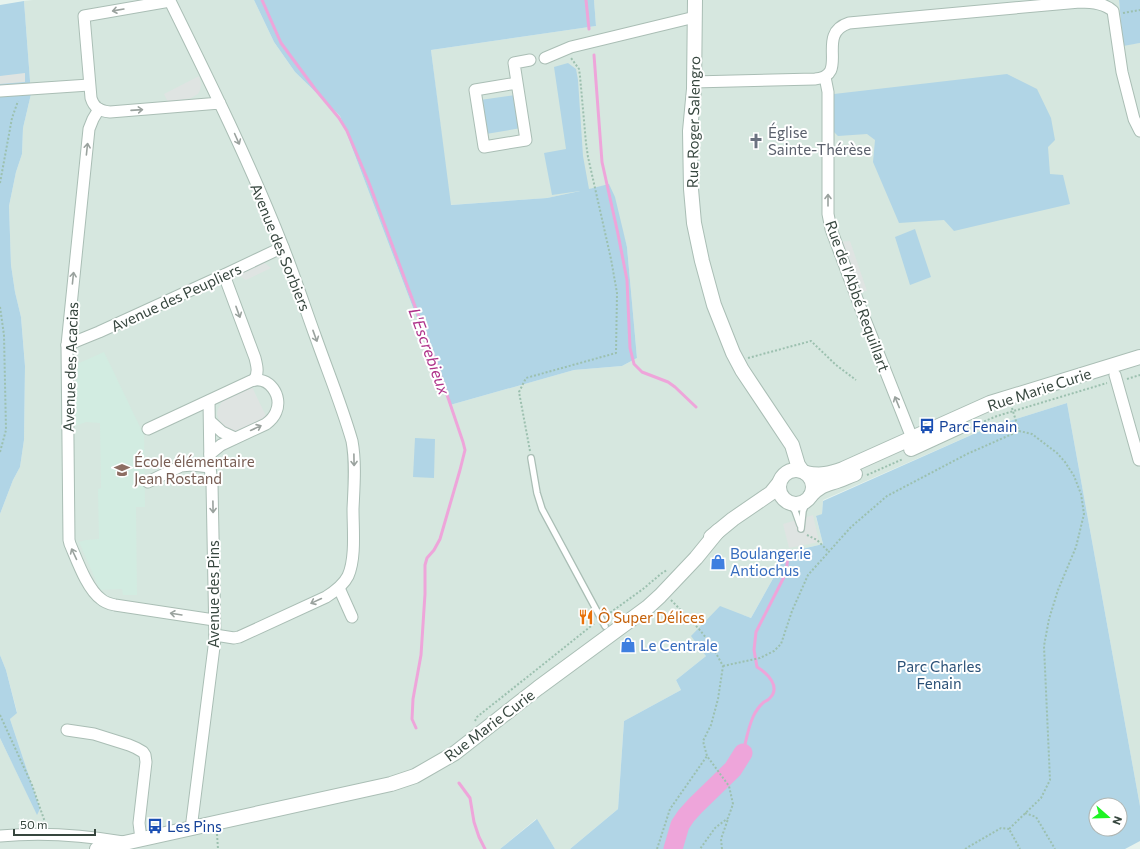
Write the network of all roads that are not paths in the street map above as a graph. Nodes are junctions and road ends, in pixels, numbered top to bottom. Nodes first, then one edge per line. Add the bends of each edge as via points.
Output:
1 (695, 0) edge
2 (695, 17) junction
3 (545, 58) dead end
4 (530, 60) dead end
5 (825, 77) junction
6 (694, 82) junction
7 (517, 83) junction
8 (90, 85) junction
9 (0, 91) edge
10 (220, 103) junction
11 (1135, 103) edge
12 (99, 110) junction
13 (1140, 131) edge
14 (283, 247) junction
15 (224, 275) junction
16 (67, 344) junction
17 (1140, 357) edge
18 (1140, 368) edge
19 (1116, 378) junction
20 (254, 380) junction
21 (209, 401) junction
22 (210, 421) junction
23 (148, 429) dead end
24 (235, 438) junction
25 (912, 438) junction
26 (787, 439) junction
27 (210, 454) junction
28 (532, 458) road end
29 (1139, 460) edge
30 (210, 467) junction
31 (804, 472) junction
32 (782, 479) junction
33 (148, 482) dead end
34 (809, 498) junction
35 (788, 502) junction
36 (753, 506) junction
37 (718, 531) junction
38 (339, 588) junction
39 (352, 617) dead end
40 (214, 620) junction
41 (603, 622) junction
42 (215, 635) junction
43 (67, 730) dead end
44 (439, 762) junction
45 (191, 829) junction
46 (0, 836) edge
47 (135, 841) junction
48 (97, 849) edge

1 - 2 street, Rue Roger Salengro
2 - 3 street via 576,45
2 - 6 street, Rue Roger Salengro
4 - 7 street via 514,63
5 - 6 street
5 - 11 street via 832,66 835,33 838,28 849,23 1080,2 1101,4 1113,11 1119,56
25 -> 5 street, Rue de l'Abbé Requillart via 830,224 828,92
6 - 26 street, Rue Roger Salengro via 690,131 691,200 702,261 711,295 738,362
7 - 7 street via 526,140 484,147 475,90
8 - 9 street
10 -> 8 street, Avenue des Sorbiers via 170,1 84,16
8 - 12 street via 92,103
12 -> 10 street via 110,112
10 -> 14 street, Avenue des Sorbiers
11 - 13 street via 1134,119
16 -> 12 street, Avenue des Acacias via 89,129
14 - 15 street, Avenue des Peupliers
14 -> 38 street, Avenue des Sorbiers via 340,404 353,449 352,560 348,576
15 - 16 street, Avenue des Peupliers
15 -> 20 street via 255,358 258,371
40 -> 16 street, Avenue des Acacias via 109,604 95,594 87,582 68,535
17 - 25 street, Rue Marie Curie via 998,400
18 - 19 street, Rue Marie Curie
19 - 29 street
19 - 34 street, Rue Marie Curie via 994,412 846,478 824,485
20 - 21 street
24 -> 20 street via 266,424 276,412 276,391 264,382
21 - 22 street
21 - 23 street
22 - 24 street via 222,432
22 - 27 street, Avenue des Pins
24 - 27 street via 220,445
25 - 31 street, Rue Marie Curie via 828,474
26 - 31 street, Rue Roger Salengro via 793,448 798,465
26 - 32 street, Rue Roger Salengro via 790,458
27 - 30 street, Avenue des Pins
28 - 41 lane via 542,509
30 - 33 street via 182,466
30 -> 40 street, Avenue des Pins
31 - 32 street via 792,470
31 - 34 street via 812,482 813,490
32 - 35 street via 780,495
32 - 36 street, Rue Marie Curie via 771,493
34 - 35 street via 799,504
34 - 35 lane via 803,511 801,529 795,511
35 - 36 street, Rue Marie Curie via 769,501
36 - 37 street, Rue Marie Curie
37 - 41 street, Rue Marie Curie via 649,593
37 - 44 street, Rue Marie Curie via 652,604 458,751
38 - 39 street
38 -> 42 street, Avenue des Sorbiers via 326,597 239,637
40 - 42 street, Avenue des Pins
41 - 44 street, Rue Marie Curie via 472,731
42 - 45 street, Avenue des Pins
43 - 47 street via 122,742 145,755
44 - 45 street via 399,782
45 - 47 street
46 - 47 street via 50,835
47 - 48 street

